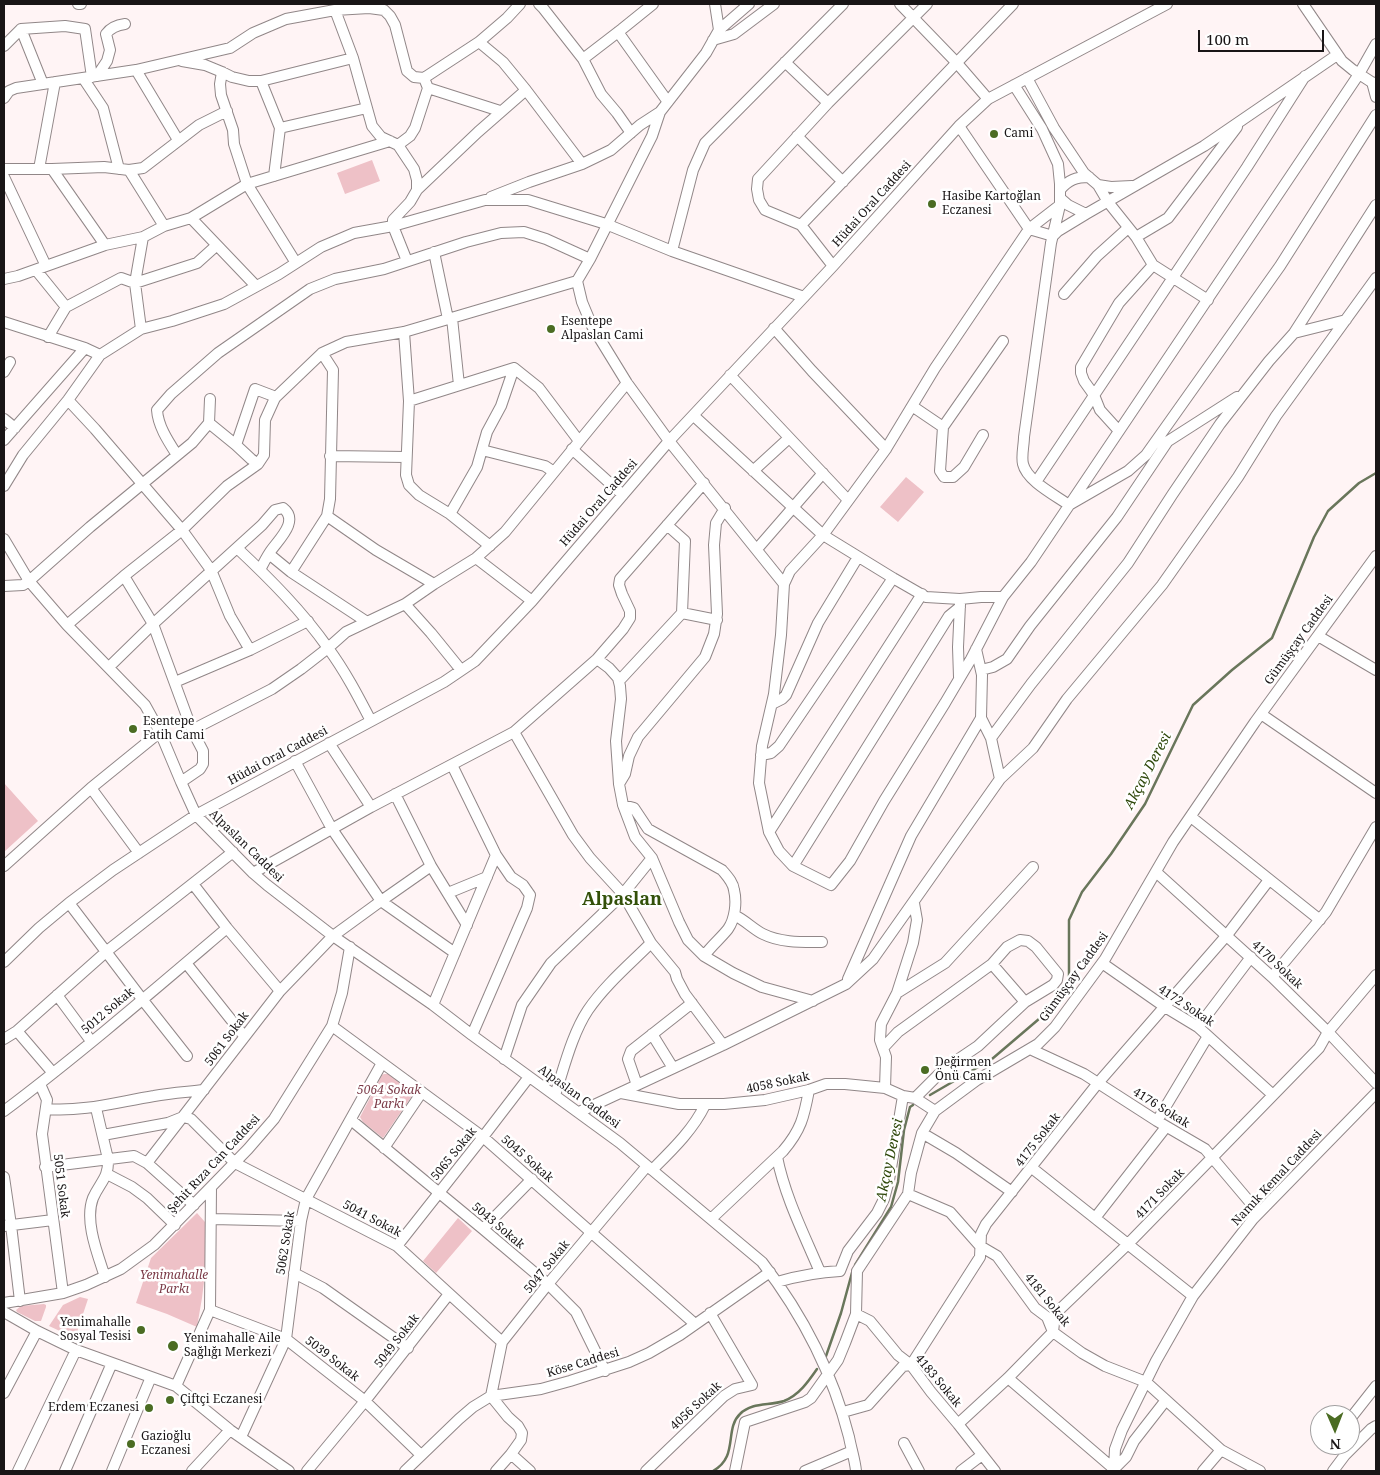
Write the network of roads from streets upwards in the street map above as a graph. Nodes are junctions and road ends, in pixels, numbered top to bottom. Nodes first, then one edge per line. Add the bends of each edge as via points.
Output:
1 (520, 4) edge
2 (539, 4) edge
3 (653, 4) edge
4 (715, 4) edge
5 (749, 4) edge
6 (774, 4) edge
7 (843, 4) edge
8 (900, 4) edge
9 (927, 4) edge
10 (1013, 4) edge
11 (1167, 4) edge
12 (1303, 4) edge
13 (1156, 7) edge
14 (335, 10) junction
15 (914, 18) junction
16 (125, 24) dead end
17 (21, 29) junction
18 (719, 30) junction
19 (618, 32) junction
20 (713, 40) junction
21 (479, 42) junction
22 (1376, 44) edge
23 (4, 46) edge
24 (1337, 55) junction
25 (353, 58) junction
26 (582, 58) junction
27 (176, 60) junction
28 (785, 62) junction
29 (956, 62) junction
30 (136, 70) junction
31 (222, 72) junction
32 (1359, 74) junction
33 (1305, 76) junction
34 (91, 77) junction
35 (1027, 78) junction
36 (261, 80) junction
37 (55, 82) junction
38 (426, 83) junction
39 (43, 84) junction
40 (1374, 84) edge
41 (1014, 85) junction
42 (526, 90) junction
43 (5, 91) edge
44 (1376, 96) edge
45 (988, 100) junction
46 (668, 102) junction
47 (828, 103) junction
48 (367, 108) junction
49 (500, 111) junction
50 (228, 112) junction
51 (660, 112) junction
52 (1376, 115) edge
53 (1244, 119) junction
54 (959, 126) junction
55 (280, 128) junction
56 (630, 133) junction
57 (797, 136) junction
58 (178, 140) junction
59 (394, 143) junction
60 (582, 164) junction
61 (4, 168) edge
62 (39, 169) junction
63 (52, 169) junction
64 (124, 170) junction
65 (274, 176) junction
66 (4, 177) edge
67 (1089, 177) junction
68 (843, 182) junction
69 (247, 184) junction
70 (1098, 184) junction
71 (1135, 186) junction
72 (417, 190) junction
73 (1060, 198) junction
74 (485, 200) junction
75 (1108, 202) junction
76 (1376, 205) edge
77 (1086, 214) junction
78 (190, 218) junction
79 (606, 224) junction
80 (802, 225) junction
81 (164, 226) junction
82 (393, 226) junction
83 (1128, 228) junction
84 (1029, 229) junction
85 (1053, 236) junction
86 (143, 237) junction
87 (1136, 237) junction
88 (105, 245) junction
89 (217, 245) junction
90 (672, 251) junction
91 (434, 252) junction
92 (590, 259) junction
93 (407, 261) junction
94 (296, 263) junction
95 (1153, 265) junction
96 (834, 266) junction
97 (41, 268) junction
98 (1172, 278) junction
99 (1376, 278) edge
100 (4, 279) edge
101 (577, 281) junction
102 (135, 283) junction
103 (256, 286) junction
104 (1064, 294) dead end
105 (804, 297) junction
106 (1208, 300) junction
107 (66, 307) junction
108 (450, 318) junction
109 (1346, 320) junction
110 (4, 322) edge
111 (774, 328) junction
112 (141, 329) junction
113 (404, 332) junction
114 (1294, 333) junction
115 (48, 337) junction
116 (1003, 341) dead end
117 (84, 348) junction
118 (322, 352) junction
119 (100, 355) junction
120 (10, 362) dead end
121 (514, 368) junction
122 (4, 372) edge
123 (730, 375) junction
124 (627, 383) junction
125 (459, 385) junction
126 (1244, 393) junction
127 (276, 396) junction
128 (1094, 396) junction
129 (210, 399) dead end
130 (68, 400) junction
131 (409, 401) junction
132 (912, 406) junction
133 (694, 416) junction
134 (4, 419) edge
135 (209, 423) junction
136 (943, 427) junction
137 (14, 428) junction
138 (1119, 431) junction
139 (983, 435) dead end
140 (789, 438) junction
141 (4, 440) edge
142 (579, 441) junction
143 (669, 441) junction
144 (1168, 441) junction
145 (236, 445) junction
146 (572, 449) junction
147 (886, 449) junction
148 (482, 450) junction
149 (177, 455) junction
150 (1146, 455) junction
151 (330, 456) junction
152 (406, 457) junction
153 (258, 464) junction
154 (753, 471) junction
155 (554, 472) junction
156 (823, 473) junction
157 (1036, 482) junction
158 (704, 483) junction
159 (142, 484) junction
160 (4, 486) edge
161 (623, 496) junction
162 (848, 500) junction
163 (1069, 504) junction
164 (793, 507) junction
165 (724, 508) junction
166 (450, 514) junction
167 (327, 516) junction
168 (667, 525) junction
169 (182, 530) junction
170 (823, 535) junction
171 (4, 539) edge
172 (490, 546) junction
173 (237, 548) junction
174 (757, 549) junction
175 (4, 554) edge
176 (269, 554) junction
177 (858, 556) junction
178 (1376, 556) edge
179 (476, 558) junction
180 (16, 559) junction
181 (211, 570) junction
182 (260, 570) junction
183 (1372, 570) edge
184 (291, 572) junction
185 (124, 576) junction
186 (894, 578) junction
187 (29, 581) junction
188 (434, 584) junction
189 (784, 584) junction
190 (4, 586) edge
191 (922, 594) junction
192 (1003, 597) junction
193 (532, 601) junction
194 (960, 603) junction
195 (405, 604) junction
196 (682, 613) junction
197 (716, 620) junction
198 (308, 621) junction
199 (367, 622) junction
200 (152, 624) junction
201 (67, 625) junction
202 (1318, 636) junction
203 (328, 648) junction
204 (976, 649) junction
205 (250, 650) junction
206 (597, 659) junction
207 (109, 667) junction
208 (461, 670) junction
209 (981, 670) junction
210 (1376, 670) edge
211 (959, 678) junction
212 (619, 681) junction
213 (175, 682) junction
214 (772, 704) junction
215 (1261, 714) junction
216 (981, 718) junction
217 (371, 721) junction
218 (192, 730) junction
219 (160, 732) junction
220 (514, 732) junction
221 (990, 738) junction
222 (329, 743) junction
223 (761, 755) junction
224 (296, 761) junction
225 (452, 765) junction
226 (1000, 779) junction
227 (181, 782) junction
228 (619, 784) junction
229 (90, 788) junction
230 (1376, 793) edge
231 (395, 794) junction
232 (623, 805) junction
233 (371, 807) junction
234 (196, 815) junction
235 (1191, 817) junction
236 (1376, 827) edge
237 (332, 829) junction
238 (769, 832) junction
239 (233, 852) junction
240 (139, 853) junction
241 (496, 855) junction
242 (652, 858) junction
243 (4, 866) edge
244 (430, 866) junction
245 (793, 866) junction
246 (1033, 867) dead end
247 (1156, 872) junction
248 (253, 873) junction
249 (487, 877) junction
250 (1269, 880) junction
251 (194, 884) junction
252 (448, 893) junction
253 (622, 894) junction
254 (381, 901) junction
255 (70, 902) junction
256 (914, 902) junction
257 (734, 915) junction
258 (1320, 920) junction
259 (467, 925) junction
260 (227, 928) junction
261 (1226, 935) junction
262 (333, 936) junction
263 (822, 942) dead end
264 (651, 943) junction
265 (350, 947) junction
266 (106, 951) junction
267 (455, 953) junction
268 (704, 956) junction
269 (1251, 957) junction
270 (5, 958) edge
271 (186, 963) junction
272 (1102, 963) junction
273 (992, 964) junction
274 (1376, 975) edge
275 (1272, 977) junction
276 (846, 984) junction
277 (280, 991) junction
278 (896, 993) junction
279 (57, 995) junction
280 (142, 999) junction
281 (813, 1001) junction
282 (1025, 1002) junction
283 (692, 1003) junction
284 (433, 1005) junction
285 (1165, 1007) junction
286 (332, 1026) junction
287 (1198, 1027) junction
288 (17, 1031) junction
289 (1328, 1032) junction
290 (652, 1034) junction
291 (244, 1036) junction
292 (472, 1036) junction
293 (1208, 1036) junction
294 (4, 1039) edge
295 (91, 1041) junction
296 (723, 1045) junction
297 (882, 1048) junction
298 (1030, 1049) junction
299 (187, 1056) dead end
300 (504, 1058) junction
301 (382, 1063) junction
302 (673, 1068) junction
303 (53, 1073) junction
304 (529, 1077) junction
305 (1098, 1083) junction
306 (1376, 1083) edge
307 (40, 1084) junction
308 (637, 1085) junction
309 (885, 1088) junction
310 (204, 1090) junction
311 (809, 1090) junction
312 (422, 1092) junction
313 (621, 1093) junction
314 (1376, 1093) edge
315 (555, 1095) junction
316 (1273, 1095) junction
317 (903, 1096) junction
318 (915, 1098) junction
319 (705, 1105) junction
320 (96, 1108) junction
321 (46, 1109) junction
322 (4, 1110) edge
323 (579, 1112) junction
324 (935, 1112) junction
325 (183, 1117) junction
326 (351, 1120) junction
327 (1157, 1121) junction
328 (1166, 1127) junction
329 (922, 1133) junction
330 (103, 1135) junction
331 (483, 1137) junction
332 (384, 1148) junction
333 (777, 1157) junction
334 (1212, 1158) junction
335 (108, 1159) junction
336 (147, 1163) junction
337 (235, 1163) junction
338 (45, 1167) junction
339 (649, 1168) junction
340 (1032, 1168) junction
341 (107, 1174) junction
342 (4, 1177) edge
343 (532, 1179) junction
344 (212, 1187) junction
345 (1012, 1192) junction
346 (438, 1193) junction
347 (908, 1194) junction
348 (306, 1198) junction
349 (194, 1205) junction
350 (1259, 1213) junction
351 (1095, 1218) junction
352 (212, 1219) junction
353 (711, 1219) junction
354 (52, 1220) junction
355 (301, 1221) junction
356 (7, 1225) edge
357 (175, 1225) junction
358 (483, 1229) junction
359 (592, 1232) junction
360 (1127, 1245) junction
361 (396, 1246) junction
362 (980, 1246) junction
363 (770, 1272) junction
364 (820, 1272) junction
365 (294, 1273) junction
366 (105, 1277) junction
367 (777, 1282) junction
368 (548, 1284) junction
369 (63, 1293) junction
370 (449, 1294) junction
371 (1193, 1296) junction
372 (20, 1301) junction
373 (4, 1303) edge
374 (210, 1310) junction
375 (710, 1314) junction
376 (856, 1314) junction
377 (5, 1316) edge
378 (695, 1324) junction
379 (37, 1331) junction
380 (1053, 1332) junction
381 (286, 1339) junction
382 (502, 1342) junction
383 (408, 1348) junction
384 (76, 1350) junction
385 (112, 1362) junction
386 (912, 1365) junction
387 (605, 1371) junction
388 (828, 1373) junction
389 (151, 1377) junction
390 (1008, 1378) junction
391 (1146, 1382) junction
392 (176, 1386) junction
393 (1376, 1386) edge
394 (4, 1393) edge
395 (491, 1396) junction
396 (1166, 1400) junction
397 (365, 1401) junction
398 (1360, 1406) edge
399 (842, 1412) junction
400 (958, 1424) junction
401 (1376, 1426) edge
402 (230, 1430) junction
403 (241, 1437) junction
404 (904, 1443) dead end
405 (1222, 1450) junction
406 (852, 1451) junction
407 (511, 1454) junction
408 (421, 1455) junction
409 (982, 1455) junction
410 (1113, 1470) edge
411 (18, 1471) edge
412 (66, 1471) edge
413 (112, 1471) edge
414 (192, 1471) edge
415 (290, 1471) edge
416 (307, 1471) edge
417 (405, 1471) edge
418 (496, 1471) edge
419 (530, 1471) edge
420 (646, 1471) edge
421 (735, 1471) edge
422 (805, 1471) edge
423 (856, 1471) edge
424 (919, 1471) edge
425 (961, 1471) edge
426 (995, 1471) edge
427 (1203, 1471) edge
428 (1260, 1471) edge
429 (1333, 1471) edge

1 - 21 street
2 - 26 street
3 - 19 street
4 - 18 street
5 - 18 street
6 - 20 street via 734,34
7 - 28 street
8 - 15 street
9 - 15 street
10 - 29 street
11 - 13 street, Hüdai Oral Caddesi
12 - 24 street
13 - 35 street, Hüdai Oral Caddesi
14 - 25 street
14 - 27 street via 286,19 230,48
14 - 38 street via 384,10 395,25 406,71
15 - 29 street
15 - 47 street
16 - 34 street via 116,25 106,34 110,50 107,61
17 - 23 street
17 - 34 street via 65,26 85,29
17 - 39 street
18 - 20 street
19 - 26 street
19 - 46 street
20 - 46 street
21 - 38 street
21 - 42 street via 503,62
22 - 32 street
24 - 32 street
24 - 33 street
25 - 36 street
25 - 48 street
26 - 56 street via 601,94
27 - 30 street
27 - 31 street
28 - 47 street
28 - 90 street via 705,143 692,170
29 - 45 street
29 - 68 street
30 - 34 street
30 - 58 street
31 - 36 street via 249,81
31 - 50 street via 221,95
32 - 40 street
32 - 106 street
33 - 53 street
33 - 98 street
34 - 37 street
34 - 64 street
35 - 41 street, Hüdai Oral Caddesi
35 - 67 street via 1054,128
36 - 55 street
37 - 39 street
37 - 62 street
38 - 49 street
38 - 59 street via 415,128 410,136
39 - 43 street
40 - 44 street
41 - 45 street, Hüdai Oral Caddesi
41 - 73 street via 1042,129 1058,164
42 - 49 street
42 - 60 street
45 - 54 street, Hüdai Oral Caddesi
46 - 51 street
47 - 57 street
48 - 55 street
48 - 59 street via 372,126 381,137
49 - 72 street
50 - 58 street via 199,125
50 - 69 street
51 - 56 street
51 - 79 street via 652,136
52 - 150 street via 1280,266
53 - 71 street
53 - 87 street via 1168,218
54 - 84 street
54 - 96 street, Hüdai Oral Caddesi
55 - 65 street
56 - 60 street via 611,150
57 - 68 street
57 - 80 street via 758,178 757,188 765,210
58 - 64 street via 142,168
59 - 65 street
59 - 72 street via 414,169
60 - 74 street
61 - 62 street
62 - 63 street
63 - 64 street via 104,167
63 - 88 street
64 - 81 street
65 - 69 street
66 - 97 street
67 - 70 street
67 - 73 street via 1066,183
68 - 80 street
69 - 78 street
69 - 94 street
70 - 71 street
70 - 75 street
71 - 75 street
72 - 82 street via 393,220
73 - 77 street
73 - 84 street
73 - 85 street
74 - 79 street via 528,200
74 - 82 street
75 - 77 street
75 - 83 street
76 - 114 street
77 - 85 street
78 - 81 street
78 - 89 street
79 - 90 street
79 - 92 street
80 - 96 street
81 - 86 street
82 - 93 street
82 - 94 street via 354,233 321,247
83 - 87 street
83 - 104 street via 1097,256
84 - 85 street
84 - 132 street
85 - 157 street via 1024,437 1023,463 1027,474
86 - 88 street
86 - 102 street
87 - 95 street
88 - 97 street
89 - 102 street via 197,263
89 - 103 street
90 - 105 street
91 - 92 street via 501,233 524,232
91 - 93 street
91 - 108 street
92 - 101 street
93 - 149 street via 310,289 193,374 157,410 166,439
94 - 103 street
95 - 98 street
95 - 128 street via 1119,303 1081,367 1084,381
96 - 105 street, Hüdai Oral Caddesi
97 - 100 street
97 - 107 street
98 - 106 street
98 - 128 street
99 - 109 street
101 - 108 street
101 - 124 street via 592,326
102 - 107 street via 121,278
102 - 112 street
103 - 112 street via 224,304
105 - 111 street, Hüdai Oral Caddesi
106 - 138 street
107 - 115 street
108 - 113 street
108 - 125 street
109 - 114 street
109 - 226 street via 1276,416 1238,477 1162,585 1067,699 1033,748
110 - 115 street
111 - 123 street, Hüdai Oral Caddesi
111 - 147 street
112 - 119 street
113 - 118 street via 346,342
113 - 131 street
114 - 126 street
115 - 117 street
116 - 136 street
117 - 119 street
117 - 137 street
118 - 127 street
118 - 151 street via 333,370
119 - 130 street
120 - 122 street
121 - 125 street
121 - 142 street via 539,388
121 - 148 street
123 - 133 street, Hüdai Oral Caddesi
123 - 140 street
124 - 142 street
124 - 143 street
125 - 131 street
126 - 144 street
126 - 221 street via 1214,432 1128,563
127 - 145 street via 255,389
127 - 153 street via 265,420 264,455
128 - 138 street via 1100,410
128 - 157 street
129 - 135 street
130 - 159 street
130 - 160 street via 23,455
131 - 152 street
132 - 136 street
132 - 147 street
133 - 143 street, Hüdai Oral Caddesi
133 - 154 street
134 - 137 street
135 - 145 street
135 - 149 street via 192,444
136 - 139 street via 940,471 944,477 953,477 964,468
137 - 141 street
138 - 163 street
140 - 154 street
140 - 156 street
142 - 146 street
143 - 158 street
143 - 161 street, Hüdai Oral Caddesi
144 - 150 street
144 - 209 street via 1117,517 1007,660
145 - 153 street
146 - 155 street
146 - 161 street
147 - 162 street
148 - 155 street via 545,466
148 - 166 street via 477,467
149 - 159 street
150 - 163 street via 1128,471
151 - 152 street
151 - 167 street
152 - 166 street via 409,485
153 - 169 street via 227,486
154 - 164 street
155 - 172 street
156 - 162 street
156 - 164 street
157 - 163 street
158 - 165 street
158 - 168 street
159 - 169 street
159 - 187 street
161 - 193 street, Hüdai Oral Caddesi
162 - 170 street
163 - 192 street via 1031,562
164 - 170 street
164 - 174 street
165 - 174 street
165 - 197 street via 716,524 714,545
166 - 172 street
167 - 184 street
167 - 188 street
168 - 196 street via 685,541
168 - 206 street via 620,579 630,618
169 - 181 street
169 - 185 street
170 - 177 street
170 - 189 street via 790,571
171 - 180 street
172 - 179 street
173 - 176 street via 275,510 283,508 288,512 288,526
173 - 181 street
173 - 182 street
174 - 189 street
175 - 180 street
176 - 182 street
176 - 184 street
177 - 186 street
177 - 214 street via 818,624 786,695
178 - 183 street, Gümüşçay Caddesi
179 - 188 street
179 - 193 street
180 - 187 street
181 - 200 street
181 - 205 street via 230,616
182 - 198 street
183 - 202 street, Gümüşçay Caddesi
184 - 199 street
185 - 200 street
185 - 201 street
186 - 191 street
186 - 223 street via 779,746
187 - 190 street via 23,585
187 - 201 street
188 - 195 street
189 - 214 street
191 - 194 street
191 - 238 street
192 - 194 street via 981,597
192 - 204 street
193 - 208 street, Hüdai Oral Caddesi via 475,661
194 - 211 street
194 - 245 street
195 - 199 street
195 - 208 street
196 - 197 street
196 - 212 street
197 - 228 street via 705,657 638,737 629,756 626,774
198 - 203 street
198 - 205 street
199 - 203 street via 346,632
200 - 207 street
200 - 213 street
201 - 207 street
202 - 210 street
202 - 215 street, Gümüşçay Caddesi
203 - 217 street
203 - 218 street via 272,689
204 - 209 street
204 - 211 street
205 - 213 street
206 - 212 street
206 - 220 street
207 - 219 street via 145,705
208 - 217 street, Hüdai Oral Caddesi
209 - 216 street
211 - 245 street via 850,861 831,886
212 - 228 street via 621,699 616,741
213 - 218 street
214 - 223 street
215 - 230 street
215 - 235 street, Gümüşçay Caddesi
216 - 221 street
216 - 276 street via 911,836
217 - 222 street, Hüdai Oral Caddesi
218 - 227 street via 203,751 203,764 200,770
219 - 227 street
219 - 229 street
220 - 225 street
220 - 253 street via 573,835
221 - 226 street
222 - 224 street, Hüdai Oral Caddesi
222 - 233 street
223 - 238 street via 759,783
224 - 234 street, Hüdai Oral Caddesi
224 - 237 street
225 - 231 street
225 - 241 street
226 - 256 street
227 - 234 street
228 - 232 street
229 - 240 street
229 - 243 street
231 - 233 street
231 - 244 street
232 - 242 street via 635,837
232 - 257 street via 634,808 648,829 722,870 734,889
233 - 237 street
234 - 239 street, Alpaslan Caddesi
234 - 240 street, Hüdai Oral Caddesi
235 - 247 street, Gümüşçay Caddesi
235 - 250 street
236 - 258 street
237 - 248 street
237 - 254 street
238 - 245 street via 779,851
239 - 248 street, Alpaslan Caddesi
239 - 251 street
240 - 255 street, Hüdai Oral Caddesi
241 - 249 street
241 - 292 street via 511,878 523,885 530,895
242 - 253 street
242 - 268 street via 688,940
244 - 252 street
244 - 254 street, 5061 Sokak
246 - 278 street via 945,963
247 - 261 street, 4170 Sokak
247 - 272 street, Gümüşçay Caddesi
248 - 262 street, Alpaslan Caddesi
249 - 252 street
249 - 259 street
250 - 258 street
250 - 261 street, 4175 Sokak
251 - 260 street
251 - 266 street
252 - 259 street
253 - 264 street
253 - 300 street via 551,962 522,1005
254 - 262 street, 5061 Sokak
254 - 267 street
255 - 266 street
255 - 270 street, Hüdai Oral Caddesi
256 - 276 street via 873,959
256 - 278 street via 917,920 913,943
257 - 263 street via 780,940
257 - 268 street via 729,928
258 - 275 street
259 - 267 street
260 - 271 street, 5012 Sokak
260 - 277 street
261 - 269 street, 4170 Sokak
261 - 285 street, 4175 Sokak
262 - 265 street, Alpaslan Caddesi
262 - 277 street, 5061 Sokak
264 - 283 street via 675,972
264 - 315 street via 588,1010 574,1039
265 - 284 street, Alpaslan Caddesi
265 - 286 street, Şehit Rıza Can Caddesi
266 - 279 street
266 - 280 street
267 - 284 street
268 - 281 street via 762,987
269 - 275 street, 4170 Sokak
269 - 287 street
271 - 280 street, 5012 Sokak
271 - 291 street
272 - 285 street, 4172 Sokak
272 - 298 street, Gümüşçay Caddesi via 1055,1027
273 - 282 street
273 - 282 street via 1007,947 1020,940 1036,947 1058,974 1057,980
273 - 297 street via 898,1032
274 - 289 street, 4171 Sokak
275 - 289 street, 4170 Sokak
276 - 281 street
277 - 291 street, 5061 Sokak
278 - 297 street via 881,1024
279 - 288 street
279 - 295 street
280 - 295 street, 5012 Sokak
280 - 299 street
281 - 296 street
282 - 318 street via 978,1046 944,1069
283 - 290 street
283 - 296 street
284 - 292 street, Alpaslan Caddesi
285 - 287 street, 4172 Sokak
285 - 305 street, 4175 Sokak
286 - 301 street, 5045 Sokak
286 - 337 street, Şehit Rıza Can Caddesi via 274,1119
287 - 293 street, 4172 Sokak
288 - 294 street
288 - 303 street
289 - 306 street, 4170 Sokak
289 - 316 street, 4171 Sokak via 1319,1048
290 - 302 street
290 - 308 street via 631,1051 628,1059
291 - 310 street, 5061 Sokak
292 - 300 street, Alpaslan Caddesi
293 - 316 street, 4172 Sokak
293 - 327 street
295 - 303 street, 5012 Sokak
296 - 302 street
297 - 309 street via 886,1057
298 - 305 street, 4176 Sokak
298 - 324 street, Gümüşçay Caddesi via 977,1080
300 - 304 street, Alpaslan Caddesi
301 - 312 street, 5045 Sokak
301 - 326 street, 5062 Sokak
302 - 308 street
303 - 307 street, 5012 Sokak
304 - 315 street, Alpaslan Caddesi
304 - 331 street, 5065 Sokak
305 - 327 street, 4176 Sokak
305 - 340 street, 4175 Sokak
307 - 321 street, 5051 Sokak
307 - 322 street, 5012 Sokak
308 - 313 street
309 - 311 street, 4058 Sokak via 826,1084
309 - 317 street, 4058 Sokak
310 - 320 street via 156,1095
310 - 325 street, 5061 Sokak
311 - 319 street, 4058 Sokak via 780,1098
311 - 333 street via 801,1124
312 - 331 street, 5045 Sokak
312 - 332 street
313 - 319 street, 4058 Sokak via 678,1104
313 - 323 street
314 - 350 street, Namık Kemal Caddesi
315 - 323 street, Alpaslan Caddesi
316 - 334 street, 4171 Sokak
317 - 318 street, 4058 Sokak
317 - 364 street via 889,1180 878,1213 848,1251 840,1271
318 - 324 street, 4058 Sokak
319 - 339 street, 5047 Sokak via 672,1150
320 - 321 street
320 - 330 street
321 - 338 street, 5051 Sokak via 42,1134
323 - 339 street, Alpaslan Caddesi
324 - 329 street, Gümüşçay Caddesi
325 - 330 street via 168,1124
325 - 336 street, 5061 Sokak
325 - 337 street, 5041 Sokak via 190,1119
326 - 332 street, 5043 Sokak
326 - 348 street, 5062 Sokak
327 - 328 street, 4176 Sokak
328 - 334 street, 4176 Sokak via 1205,1149
328 - 351 street
329 - 345 street
329 - 347 street, Gümüşçay Caddesi
330 - 335 street
331 - 343 street, 5045 Sokak
331 - 346 street, 5065 Sokak
332 - 346 street, 5043 Sokak
333 - 353 street
333 - 364 street via 786,1193
334 - 350 street, 4176 Sokak
334 - 360 street, 4171 Sokak
335 - 336 street via 134,1156
335 - 338 street
335 - 341 street
336 - 349 street
337 - 344 street, Şehit Rıza Can Caddesi
337 - 348 street, 5041 Sokak
338 - 354 street, 5051 Sokak
339 - 353 street, Alpaslan Caddesi
339 - 359 street, 5047 Sokak
340 - 345 street, 4175 Sokak
340 - 351 street
341 - 357 street via 147,1198
341 - 366 street via 94,1197 91,1213 93,1238
342 - 356 street
343 - 358 street
343 - 359 street, 5045 Sokak
344 - 349 street, Şehit Rıza Can Caddesi
344 - 352 street
345 - 362 street, 4175 Sokak via 986,1224
346 - 358 street, 5043 Sokak
346 - 361 street, 5065 Sokak
347 - 362 street, 4181 Sokak via 950,1212
347 - 376 street, Gümüşçay Caddesi via 857,1271
348 - 355 street, 5062 Sokak
348 - 361 street, 5041 Sokak
349 - 357 street, Şehit Rıza Can Caddesi
350 - 371 street, Namık Kemal Caddesi
351 - 360 street
352 - 355 street
352 - 374 street
353 - 363 street, Alpaslan Caddesi
354 - 356 street
354 - 369 street, 5051 Sokak
355 - 365 street, 5062 Sokak
356 - 372 street
357 - 366 street, Şehit Rıza Can Caddesi via 137,1259
358 - 368 street, 5043 Sokak
359 - 368 street, 5047 Sokak
359 - 378 street, 5045 Sokak
360 - 371 street
360 - 380 street, 4171 Sokak via 1055,1314
361 - 370 street, 5041 Sokak
362 - 380 street, 4181 Sokak via 997,1256 1034,1308 1047,1317
362 - 386 street, 4175 Sokak via 980,1257
363 - 367 street, Alpaslan Caddesi
363 - 375 street, Köse Caddesi
364 - 367 street
365 - 381 street, 5062 Sokak
365 - 383 street via 323,1288
366 - 369 street, Şehit Rıza Can Caddesi
367 - 388 street, Alpaslan Caddesi
368 - 382 street, 5047 Sokak
368 - 387 street, 5043 Sokak via 576,1312
369 - 372 street, Şehit Rıza Can Caddesi
370 - 382 street, 5041 Sokak
370 - 383 street, 5049 Sokak
371 - 391 street, Namık Kemal Caddesi
372 - 373 street, Şehit Rıza Can Caddesi
374 - 381 street, 5039 Sokak
374 - 392 street
375 - 378 street, Köse Caddesi
375 - 420 street, 4056 Sokak via 752,1385 724,1396
376 - 386 street, 4183 Sokak via 870,1321 898,1355
376 - 388 street, Gümüşçay Caddesi via 841,1352
377 - 379 street
378 - 387 street, Köse Caddesi via 649,1353
379 - 384 street
379 - 394 street
380 - 390 street, 4171 Sokak
380 - 391 street, 4181 Sokak via 1105,1366
381 - 397 street, 5039 Sokak
381 - 403 street, 5062 Sokak
382 - 395 street, 5047 Sokak
383 - 397 street, 5049 Sokak
384 - 385 street
384 - 411 street
385 - 389 street
385 - 412 street
386 - 399 street, 4175 Sokak via 904,1366 868,1405
386 - 400 street, 4183 Sokak
387 - 395 street, Köse Caddesi via 541,1389
388 - 399 street, Alpaslan Caddesi
388 - 421 street, Gümüşçay Caddesi via 806,1402 745,1422
389 - 392 street
389 - 413 street
390 - 400 street, 4171 Sokak
390 - 410 street
391 - 396 street, 4181 Sokak
391 - 410 street, Namık Kemal Caddesi via 1114,1449
392 - 402 street
393 - 398 street
395 - 407 street via 522,1433
395 - 408 street, Köse Caddesi
396 - 405 street, 4181 Sokak
396 - 410 street via 1134,1441 1126,1457
397 - 408 street, 5039 Sokak
397 - 416 street, 5049 Sokak
399 - 406 street, Alpaslan Caddesi
400 - 409 street, 4183 Sokak
401 - 429 street
402 - 403 street
402 - 414 street
403 - 415 street
404 - 424 street
405 - 427 street
405 - 428 street, 4181 Sokak
406 - 422 street
406 - 423 street, Alpaslan Caddesi
407 - 418 street
407 - 419 street
408 - 417 street, Köse Caddesi
409 - 425 street
409 - 426 street, 4183 Sokak

